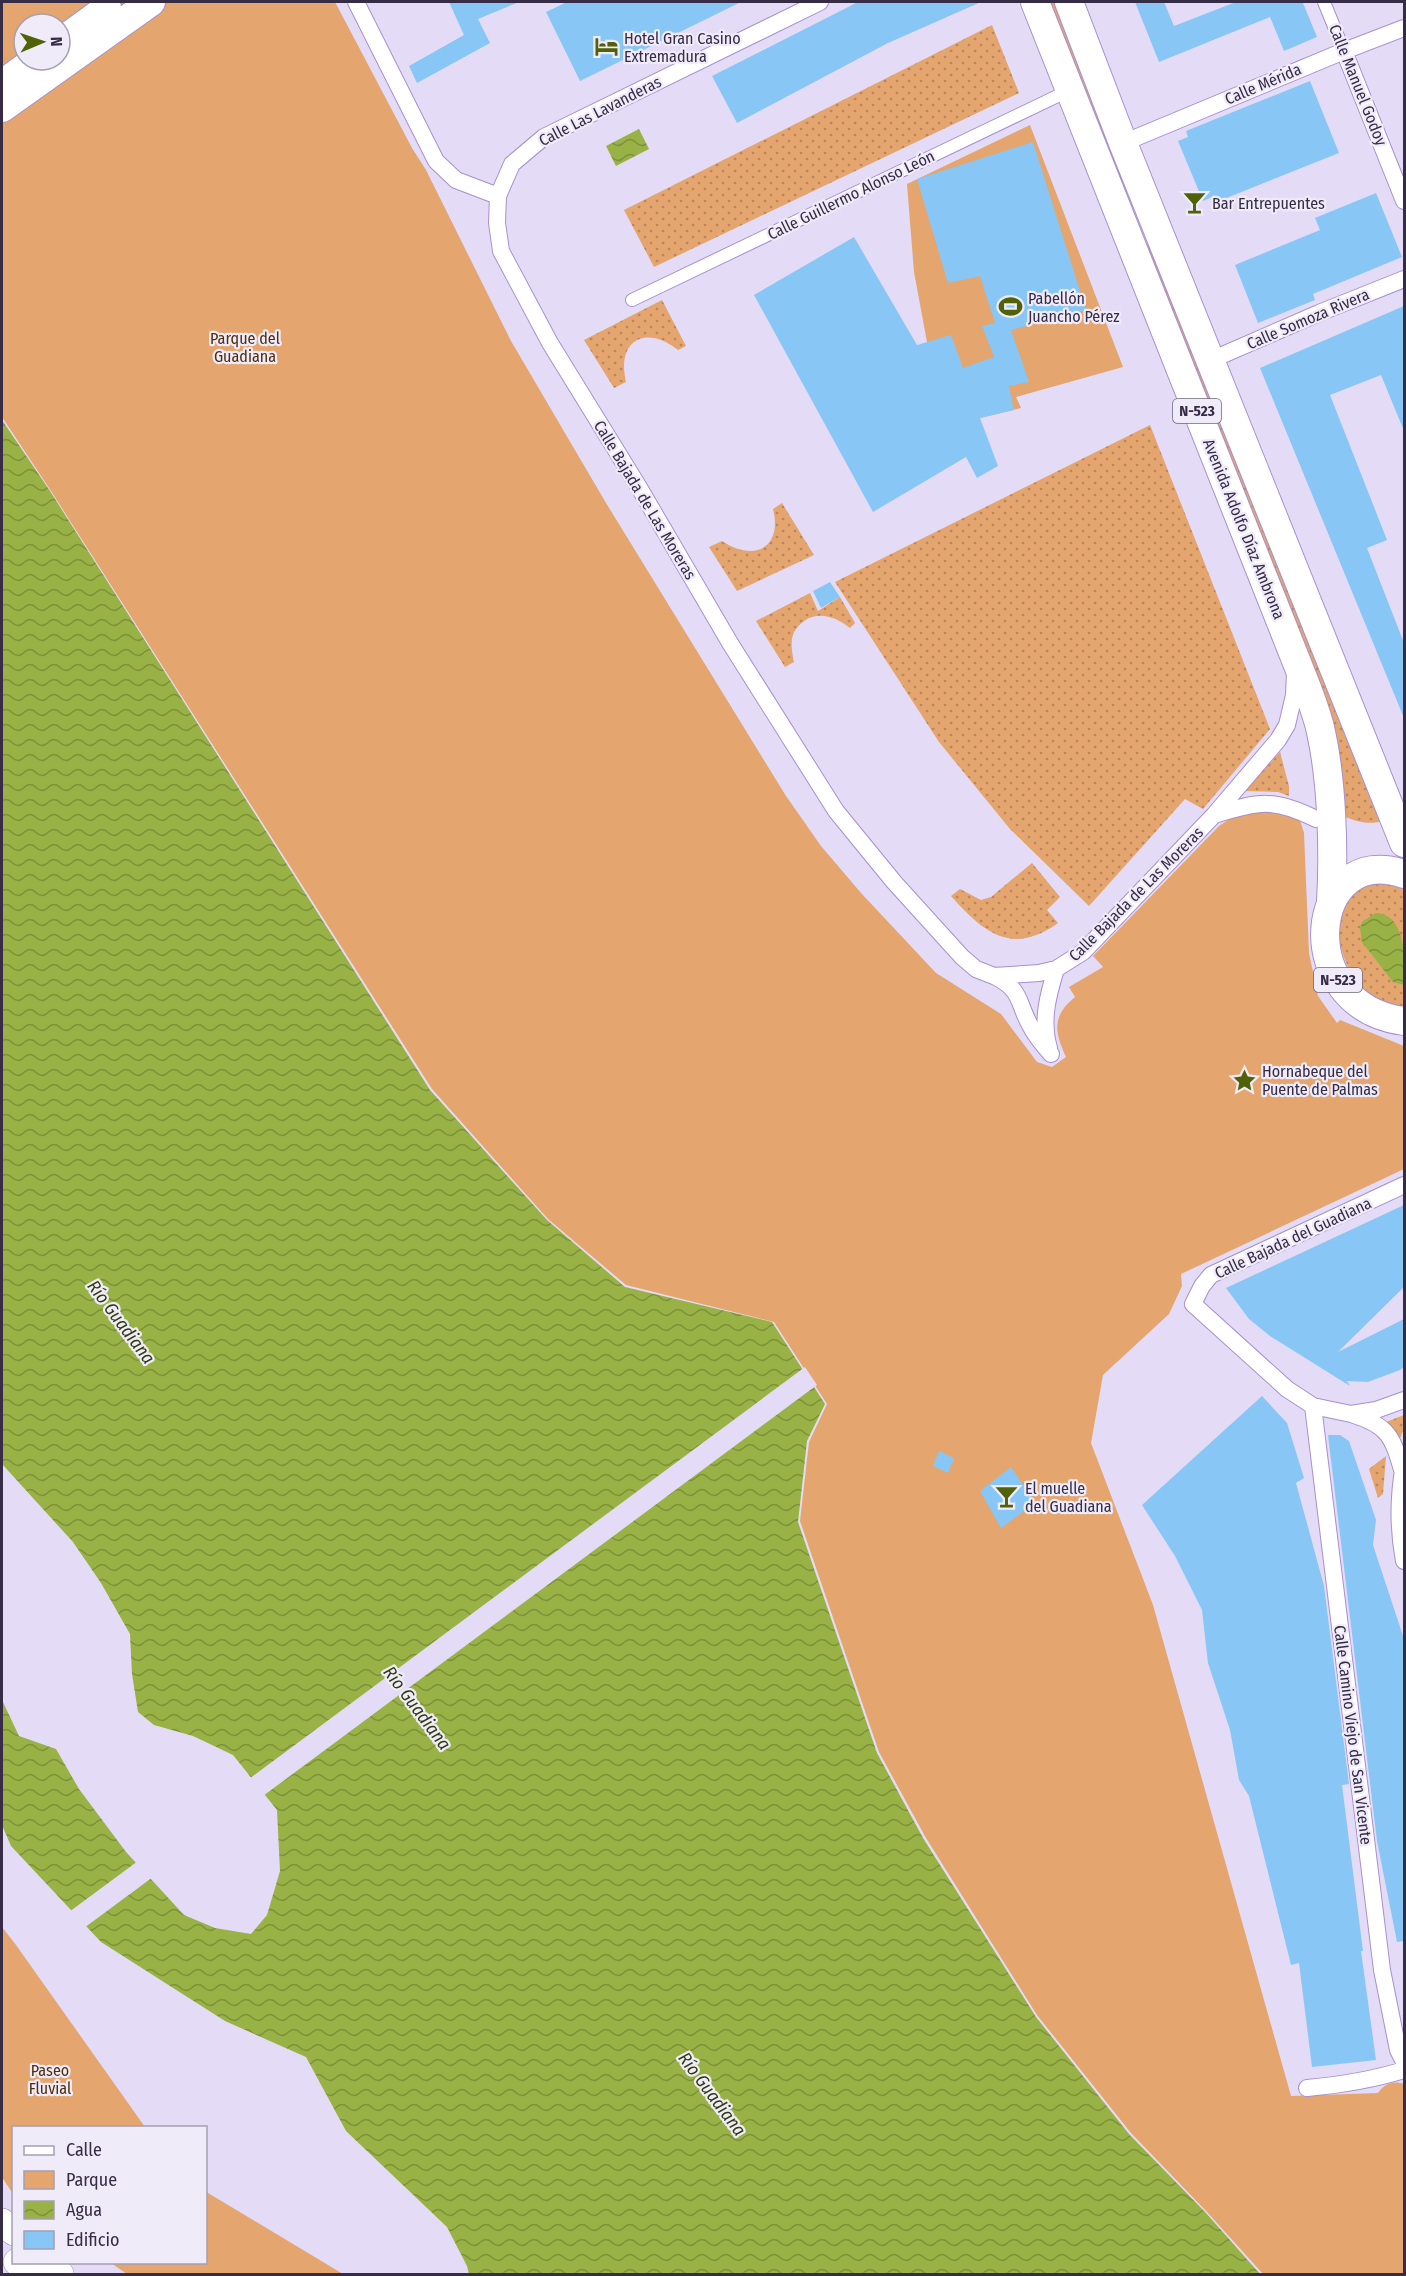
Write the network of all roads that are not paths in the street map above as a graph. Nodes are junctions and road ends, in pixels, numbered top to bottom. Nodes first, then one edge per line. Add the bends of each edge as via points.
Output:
1 (116, 2) edge
2 (151, 2) edge
3 (356, 2) edge
4 (820, 2) edge
5 (1035, 2) edge
6 (1069, 2) edge
7 (1324, 2) edge
8 (1404, 28) edge
9 (72, 33) edge
10 (1344, 51) junction
11 (18, 72) edge
12 (2, 84) edge
13 (1070, 90) junction
14 (2, 108) edge
15 (1123, 142) junction
16 (498, 196) junction
17 (1404, 201) edge
18 (1142, 272) junction
19 (1404, 279) edge
20 (632, 300) dead end
21 (1211, 360) junction
22 (1296, 659) junction
23 (1214, 815) junction
24 (1316, 819) dead end
25 (1404, 843) edge
26 (1404, 874) edge
27 (1331, 902) junction
28 (1056, 969) junction
29 (994, 976) junction
30 (1404, 1021) edge
31 (1404, 1185) edge
32 (1404, 1400) edge
33 (1313, 1406) junction
34 (1351, 1414) junction
35 (1404, 1469) edge
36 (1404, 1561) edge
37 (1404, 2062) edge
38 (1404, 2070) edge
39 (1307, 2088) dead end
40 (19, 2264) edge
41 (31, 2274) edge

1 - 9 highway
2 - 14 highway
3 - 16 street via 436,161 456,180
4 - 16 street, Calle Las Lavanderas via 544,137 512,164
5 - 13 highway, Avenida Adolfo Díaz Ambrona / N-523
6 - 15 highway, Avenida Adolfo Díaz Ambrona / N-523
7 - 10 street, Calle Manuel Godoy
8 - 10 street, Calle Mérida
10 - 15 street, Calle Mérida
10 - 17 street, Calle Manuel Godoy
11 - 12 highway
13 - 18 highway, Avenida Adolfo Díaz Ambrona / N-523
13 - 20 street, Calle Guillermo Alonso León
15 - 18 highway via 1114,153 1113,168 1139,237
15 - 21 highway, Avenida Adolfo Díaz Ambrona / N-523
16 - 29 street, Calle Bajada de Las Moreras via 501,251 550,343 836,811 962,957 976,969
18 - 22 highway, Avenida Adolfo Díaz Ambrona / N-523
19 - 21 street, Calle Somoza Rivera
21 - 25 highway, Avenida Adolfo Díaz Ambrona / N-523
22 - 23 street, Calle Bajada de Las Moreras via 1287,725 1263,760
22 - 27 highway, Avenida Adolfo Díaz Ambrona / N-523 via 1321,730 1326,763 1333,872
23 - 24 street, Calle Bajada de Las Moreras via 1243,806 1277,804
23 - 28 street, Calle Bajada de Las Moreras via 1083,952
26 - 27 highway via 1376,869 1356,876
27 - 30 highway, N-523 via 1325,923 1325,946 1341,987 1374,1013
28 - 29 street, Calle Bajada de Las Moreras
28 - 29 street, Calle Bajada de Las Moreras via 1044,1032 1051,1054 1031,1028 1017,994 1008,982
31 - 33 street, Calle Bajada del Guadiana via 1211,1275 1193,1304 1287,1389
32 - 34 street
33 - 34 street
33 - 37 street, Calle Camino Viejo de San Vicente via 1382,1970 1398,2050
34 - 35 street via 1382,1427
35 - 36 street via 1400,1518
38 - 39 street via 1342,2085
40 - 41 main road

